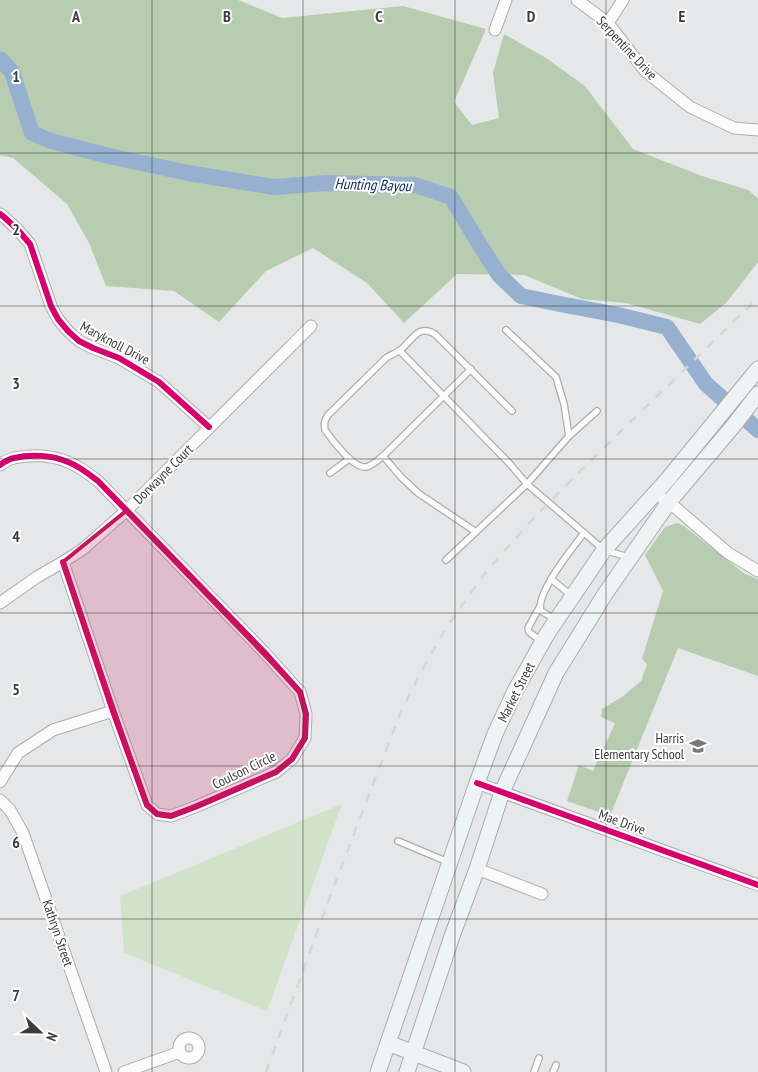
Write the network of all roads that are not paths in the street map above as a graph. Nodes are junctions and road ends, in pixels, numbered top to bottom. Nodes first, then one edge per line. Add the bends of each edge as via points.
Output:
1 (506, 0) edge
2 (577, 0) edge
3 (623, 0) edge
4 (608, 23) junction
5 (496, 30) dead end
6 (758, 130) edge
7 (0, 214) edge
8 (311, 326) dead end
9 (506, 330) dead end
10 (400, 350) junction
11 (470, 369) junction
12 (754, 374) edge
13 (758, 394) edge
14 (444, 396) junction
15 (512, 411) dead end
16 (597, 411) dead end
17 (209, 427) junction
18 (569, 436) junction
19 (383, 456) junction
20 (349, 459) junction
21 (0, 465) edge
22 (330, 474) dead end
23 (527, 484) junction
24 (654, 494) junction
25 (669, 502) junction
26 (126, 511) junction
27 (476, 532) junction
28 (584, 533) junction
29 (604, 550) junction
30 (630, 557) junction
31 (446, 560) dead end
32 (63, 562) junction
33 (758, 572) edge
34 (551, 580) junction
35 (572, 596) junction
36 (0, 603) edge
37 (539, 608) junction
38 (556, 619) junction
39 (542, 642) junction
40 (114, 711) junction
41 (0, 782) edge
42 (477, 783) junction
43 (502, 792) junction
44 (0, 800) edge
45 (398, 841) dead end
46 (450, 862) junction
47 (477, 869) junction
48 (758, 885) edge
49 (542, 894) dead end
50 (428, 927) junction
51 (452, 936) junction
52 (388, 1043) junction
53 (180, 1052) dead end
54 (414, 1053) junction
55 (539, 1058) dead end
56 (556, 1065) dead end
57 (106, 1072) edge
58 (124, 1072) edge
59 (378, 1072) edge
60 (407, 1072) edge
61 (463, 1072) edge
62 (534, 1072) edge
63 (552, 1072) edge

1 - 5 street
2 - 4 street, Serpentine Drive
3 - 4 street
4 - 6 street, Serpentine Drive via 645,71 690,107 734,128
7 - 17 street, Maryknoll Drive via 30,244 51,306 68,332 79,341 119,358 159,382
8 - 17 street, Dorwayne Court
9 - 18 lane via 556,377
10 - 11 lane via 420,332 431,331
10 - 14 lane
10 - 20 lane via 386,358 325,420 325,430
11 - 14 lane
11 - 15 lane
12 - 24 main road, Market Street
13 - 25 main road, Market Street
14 - 19 lane
14 - 23 lane
16 - 18 lane
17 - 26 street, Dorwayne Court
18 - 23 lane
19 - 20 lane via 369,467 362,467
19 - 27 lane via 418,493
20 - 22 lane
21 - 26 street, Coulson Circle via 12,458 32,456 68,461 98,481
23 - 27 lane
23 - 28 lane
24 - 25 street
24 - 29 main road, Market Street
25 - 30 main road, Market Street
25 - 33 street via 728,553
26 - 32 street, Dorwayne Court
26 - 40 street, Coulson Circle via 300,692 306,714 305,738 292,759 276,772 171,816 157,814 147,805
27 - 31 lane
28 - 29 lane
28 - 34 lane
29 - 30 lane
29 - 35 main road, Market Street
30 - 43 main road, Market Street via 556,672
32 - 36 street, Dorwayne Court
32 - 40 street, Coulson Circle
34 - 35 lane
34 - 37 lane
35 - 38 main road, Market Street
37 - 38 lane
37 - 39 lane via 528,632
38 - 39 main road, Market Street
39 - 42 main road, Market Street via 495,734
40 - 41 street via 53,730 18,753
42 - 43 street, Mae Drive
42 - 46 main road, Market Street
43 - 47 main road, Market Street
43 - 48 street, Mae Drive
44 - 57 street, Kathryn Street via 23,833
45 - 46 lane
46 - 50 main road, Market Street
47 - 49 street
47 - 51 main road, Market Street
50 - 51 main road
50 - 52 main road, Market Street
51 - 54 main road, Market Street
52 - 54 main road
52 - 59 main road, Market Street
53 - 58 street
54 - 60 main road, Market Street
54 - 61 main road
55 - 62 lane
56 - 63 lane

